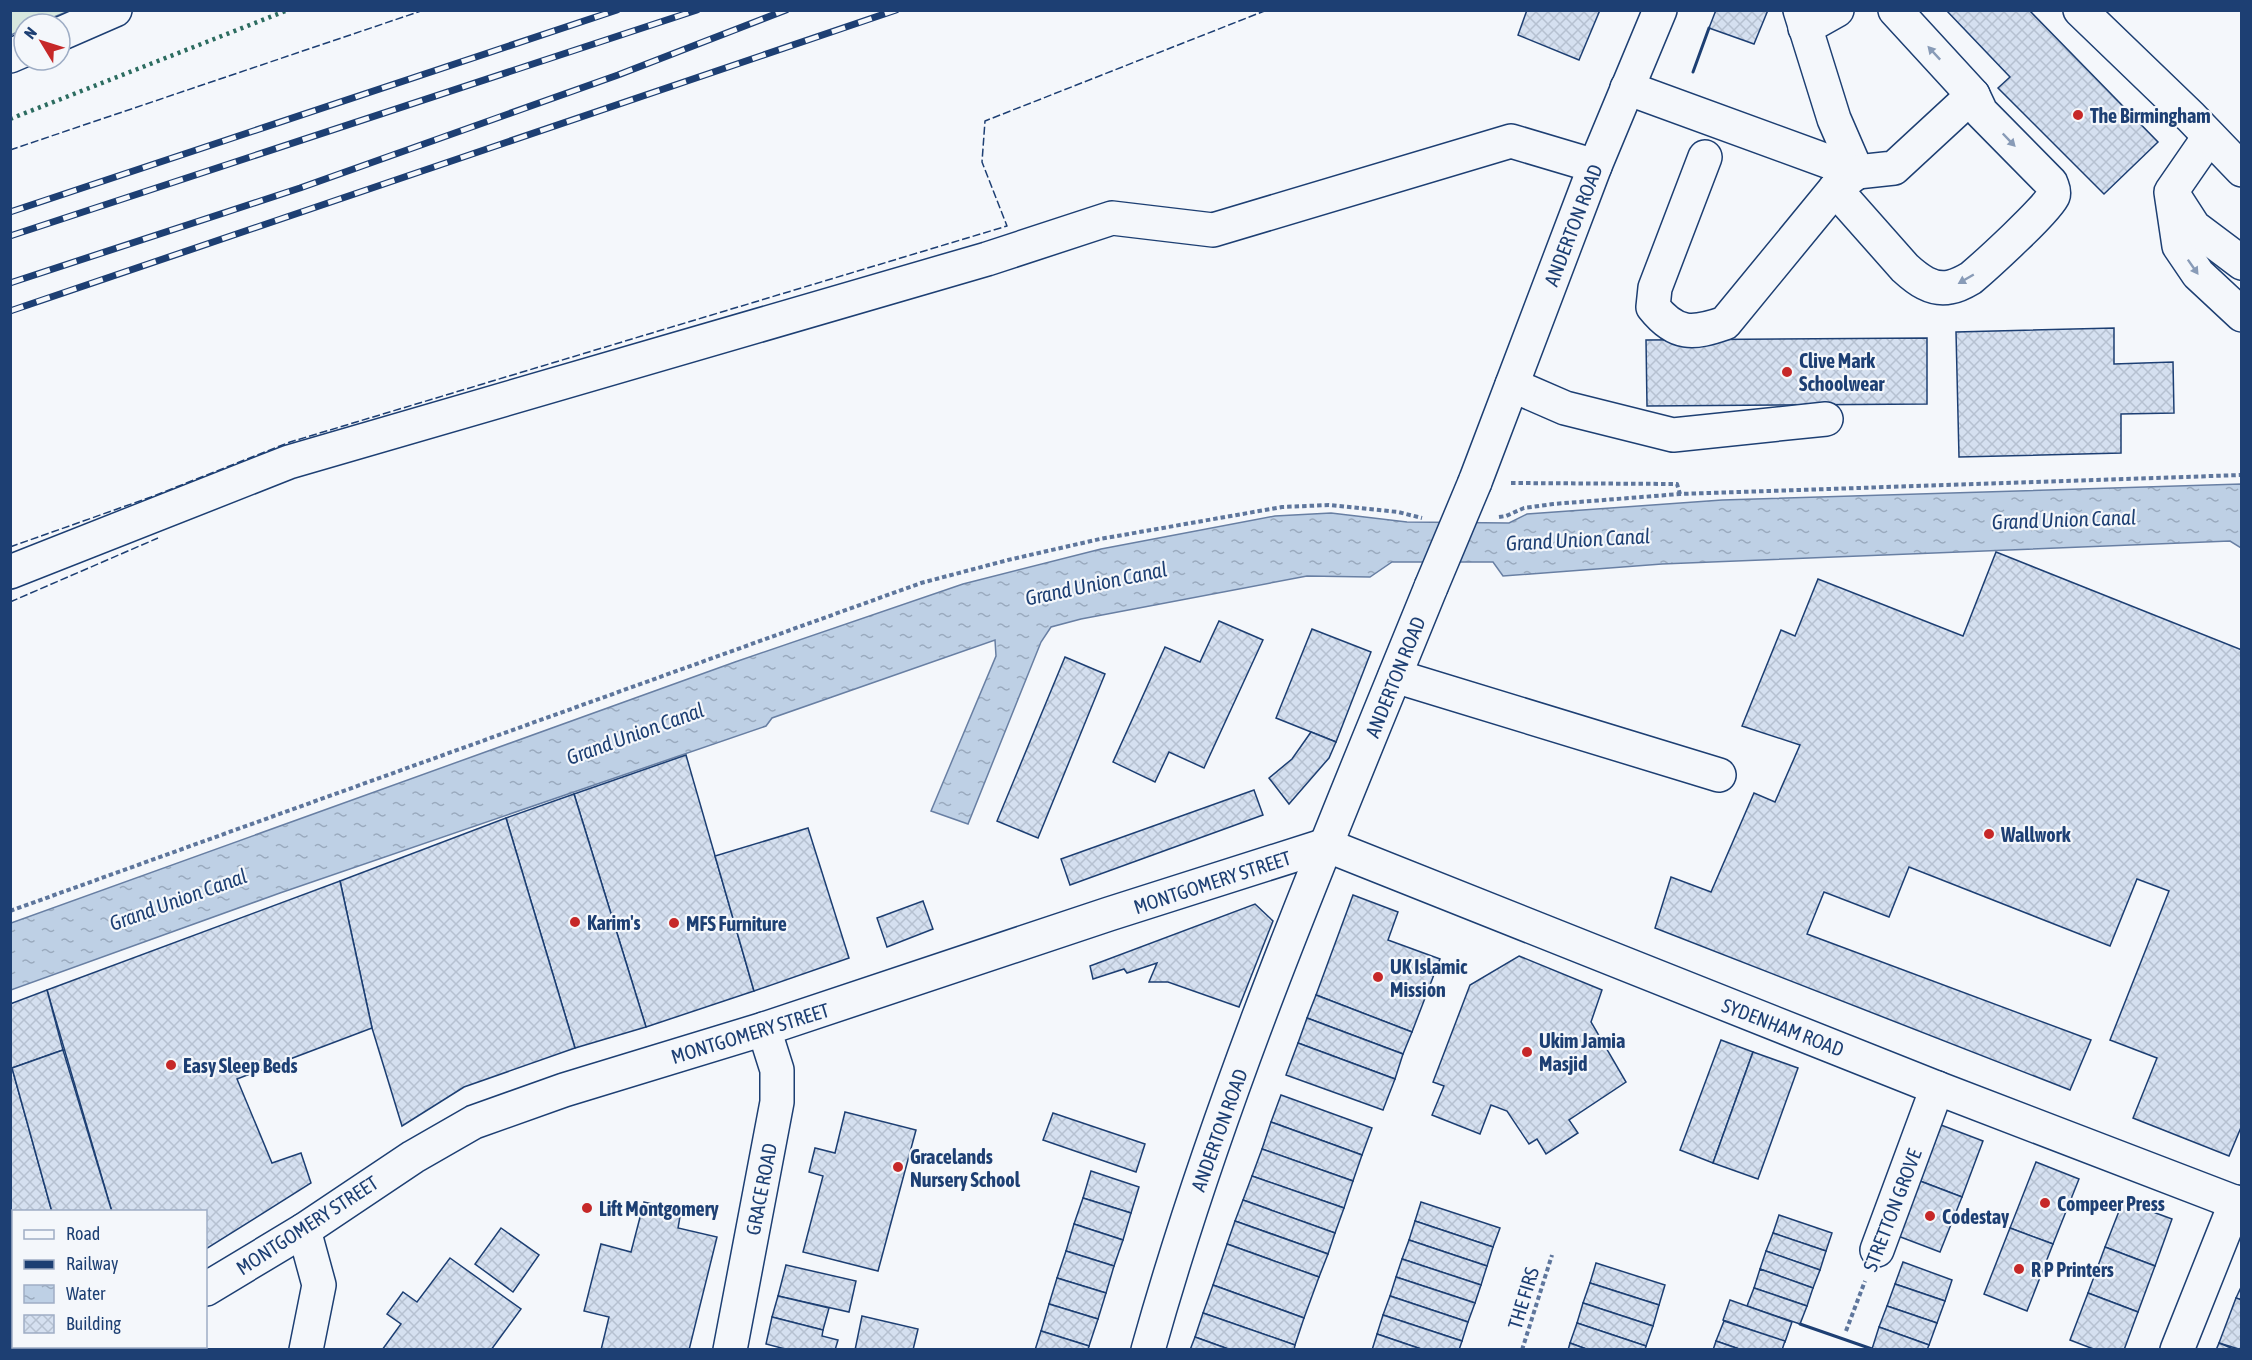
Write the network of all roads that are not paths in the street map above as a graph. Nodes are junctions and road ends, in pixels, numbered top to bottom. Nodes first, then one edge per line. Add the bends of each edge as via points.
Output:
1 (115, 10) edge
2 (1660, 10) edge
3 (1837, 10) edge
4 (1895, 10) edge
5 (2080, 10) edge
6 (1803, 19) edge
7 (72, 29) edge
8 (1627, 88) junction
9 (1973, 95) junction
10 (2209, 137) junction
11 (1705, 157) dead end
12 (1595, 166) junction
13 (2241, 170) edge
14 (1846, 181) junction
15 (2171, 192) junction
16 (2241, 263) edge
17 (2241, 315) edge
18 (1512, 385) junction
19 (1826, 419) dead end
20 (10, 572) edge
21 (1395, 676) junction
22 (1719, 775) dead end
23 (1326, 845) junction
24 (764, 1029) junction
25 (1937, 1088) junction
26 (2240, 1203) edge
27 (304, 1230) junction
28 (1877, 1250) road end
29 (207, 1288) edge
30 (306, 1350) edge
31 (730, 1350) edge
32 (1148, 1350) edge
33 (2177, 1350) edge

1 - 7 main road
2 - 8 main road, ANDERTON ROAD
3 - 6 main road
9 -> 4 main road
5 - 10 main road
6 - 14 main road via 1834,119
8 - 12 main road, ANDERTON ROAD
8 - 14 main road
9 - 14 main road via 1894,168
9 -> 14 main road via 1981,111 2054,190 2053,198 2042,211 1969,279 1949,287 1933,287 1917,279 1905,268
10 - 13 main road
10 - 15 main road
11 - 14 main road via 1656,288 1653,307 1663,320 1680,330 1701,331 1725,322
12 - 18 main road, ANDERTON ROAD
12 - 20 main road via 1511,141 1213,230 1112,218 987,259 290,462
15 - 16 main road via 2194,227
15 -> 17 main road via 2179,246 2198,274
18 - 19 main road via 1565,408 1672,435
18 - 21 main road, ANDERTON ROAD, bridge
21 - 22 main road
21 - 23 main road, ANDERTON ROAD
23 - 24 main road, MONTGOMERY STREET
23 - 25 main road, SYDENHAM ROAD
23 - 32 main road, ANDERTON ROAD via 1214,1143
24 - 27 main road, MONTGOMERY STREET via 474,1122 413,1157
24 - 31 main road, GRACE ROAD via 777,1070 777,1102
25 - 26 main road, SYDENHAM ROAD
25 - 28 main road, STRETTON GROVE
26 - 33 main road
27 - 29 main road, MONTGOMERY STREET
27 - 30 main road via 319,1285

